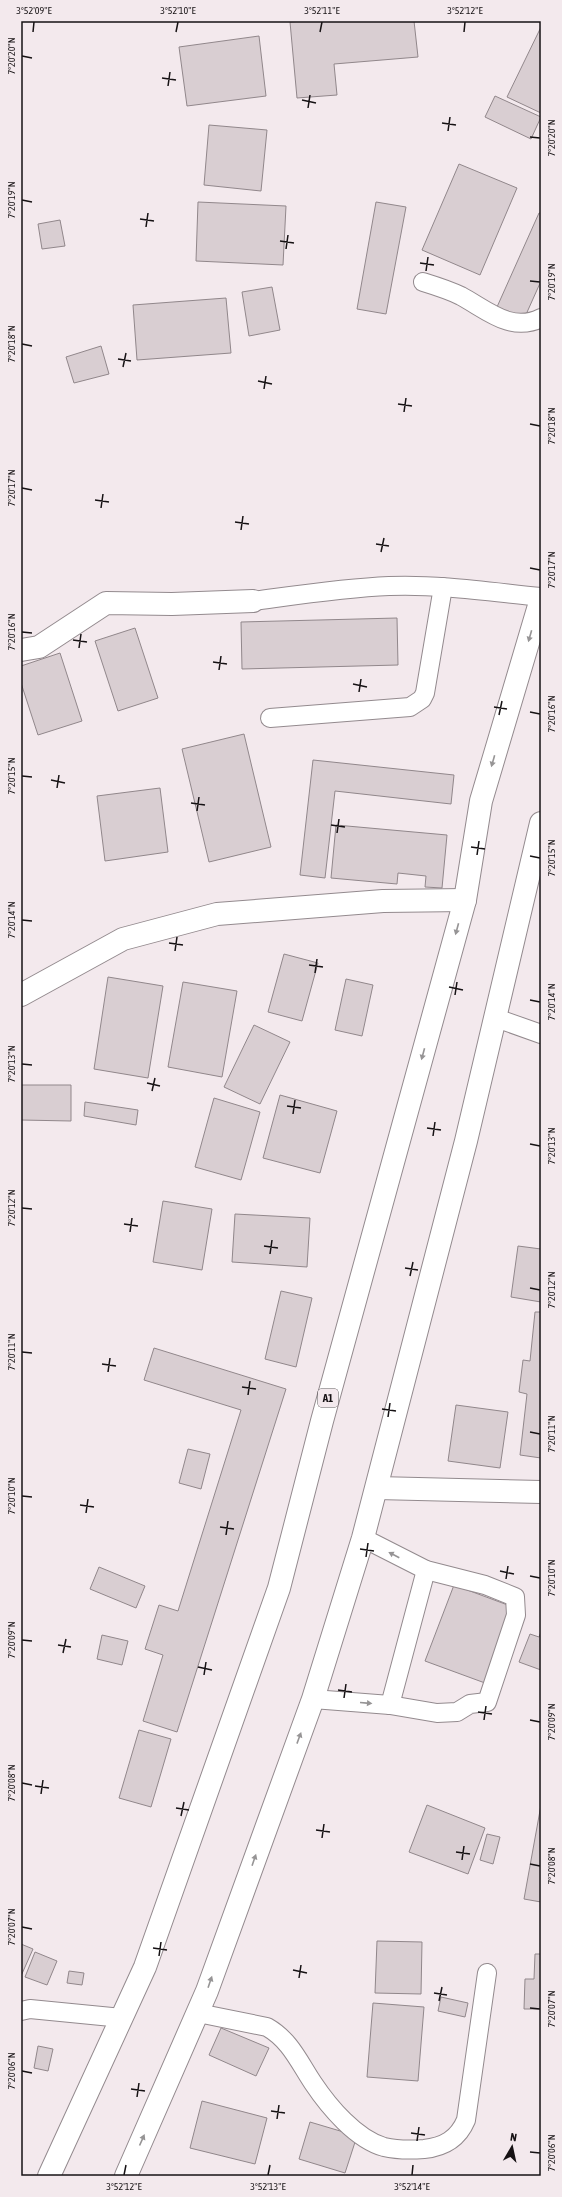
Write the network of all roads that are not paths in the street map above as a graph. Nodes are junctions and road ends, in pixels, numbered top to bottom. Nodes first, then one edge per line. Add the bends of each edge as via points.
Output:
1 (423, 282) dead end
2 (541, 318) edge
3 (443, 587) junction
4 (541, 598) edge
5 (253, 601) joint
6 (21, 650) edge
7 (270, 718) dead end
8 (541, 823) edge
9 (465, 900) junction
10 (21, 995) edge
11 (496, 1018) junction
12 (541, 1034) edge
13 (377, 1488) junction
14 (541, 1492) edge
15 (364, 1538) junction
16 (426, 1570) junction
17 (313, 1699) junction
18 (390, 1705) junction
19 (486, 1973) dead end
20 (21, 2012) edge
21 (198, 2013) junction
22 (122, 2018) junction
23 (49, 2176) edge
24 (126, 2176) edge

1 - 2 lane via 460,295 507,320 520,324 530,324
3 - 4 lane
3 - 5 lane via 390,586
3 - 7 lane via 425,693 416,704 410,707
4 -> 9 main road, A1 via 481,801
5 - 6 main road via 106,603 40,647
8 - 11 main road
9 - 10 main road via 383,901 217,914 123,939
9 -> 22 main road, A1 via 322,1421 279,1588 145,1968
11 - 12 lane
11 - 13 main road
13 - 14 main road
13 - 15 main road
16 -> 15 lane
15 - 17 main road
16 - 18 lane
16 - 18 lane via 485,1585 515,1596 516,1615 487,1702 470,1704 456,1712 437,1713
17 -> 18 lane
21 -> 17 main road
19 - 21 lane via 466,2120 457,2137 429,2148 392,2149 366,2138 324,2097 298,2057 274,2032 267,2027
20 - 22 lane via 30,2009
24 -> 21 main road
22 - 23 main road, A1

